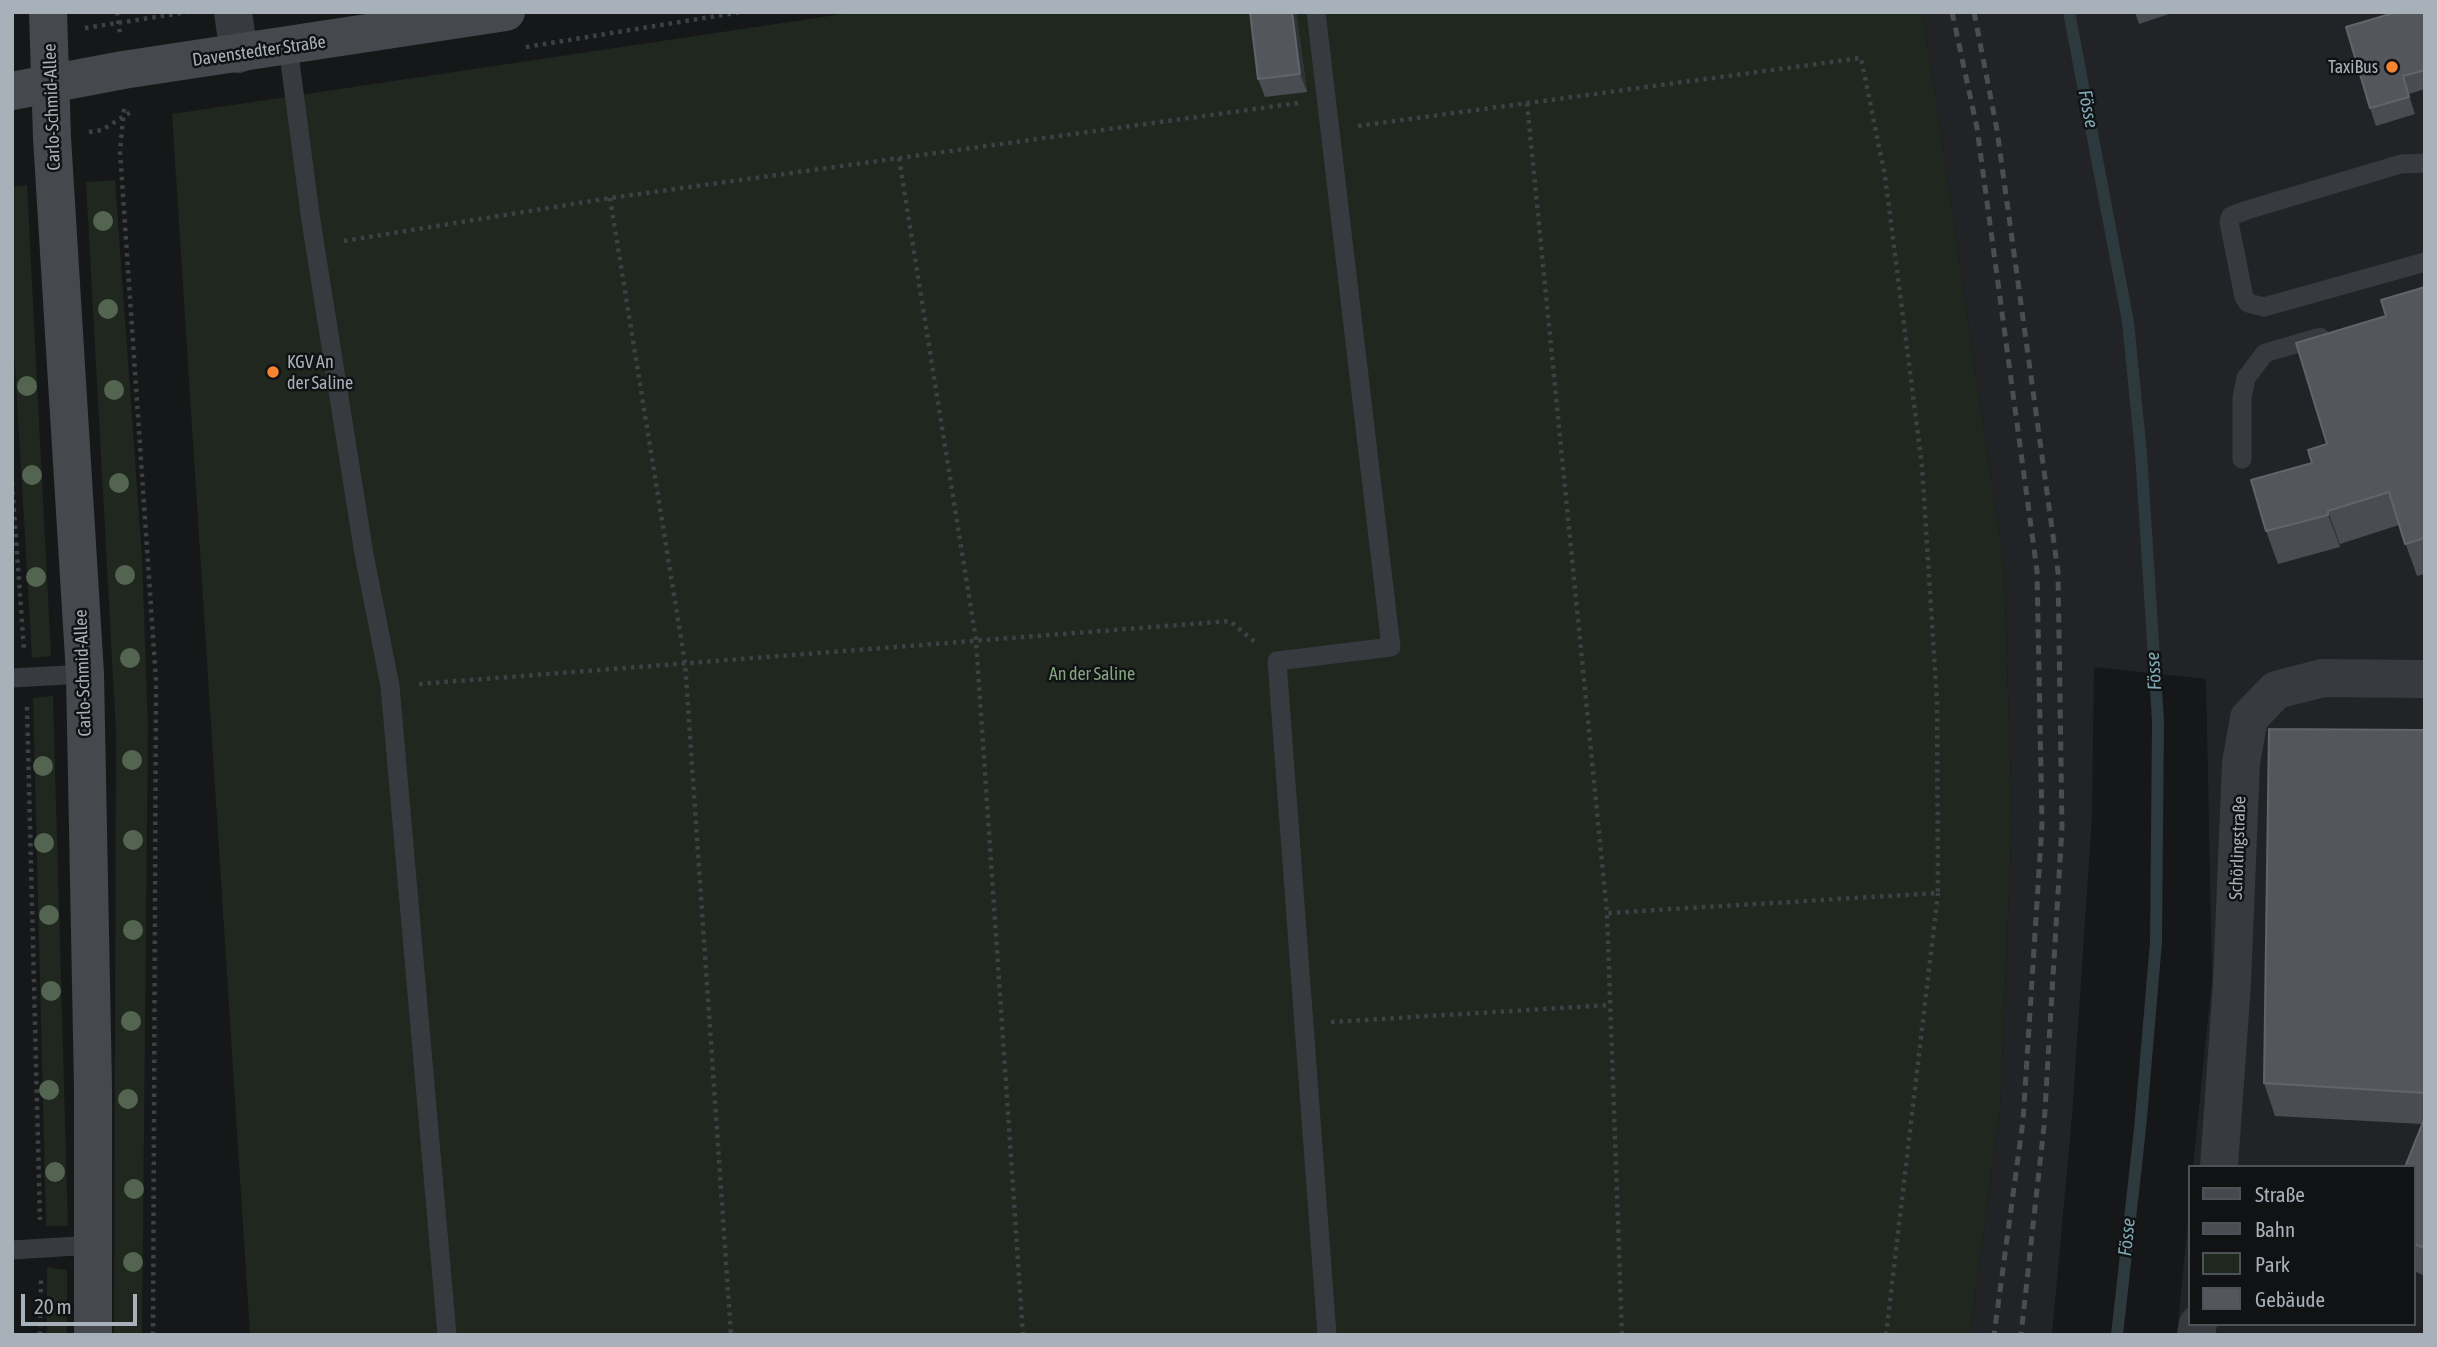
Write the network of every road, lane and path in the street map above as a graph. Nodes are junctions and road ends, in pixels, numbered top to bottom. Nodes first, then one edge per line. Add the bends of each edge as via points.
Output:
1 (48, 12) edge
2 (117, 12) edge
3 (188, 12) edge
4 (233, 12) edge
5 (506, 12) edge
6 (1316, 12) edge
7 (120, 23) junction
8 (288, 47) junction
9 (239, 54) junction
10 (123, 70) junction
11 (50, 84) junction
12 (12, 90) edge
13 (1326, 99) junction
14 (1527, 103) junction
15 (1330, 130) junction
16 (899, 158) junction
17 (2425, 163) edge
18 (610, 198) junction
19 (315, 245) junction
20 (2425, 262) edge
21 (2345, 330) edge
22 (2242, 459) dead end
23 (12, 483) edge
24 (976, 640) junction
25 (1277, 662) junction
26 (685, 663) junction
27 (85, 674) junction
28 (19, 677) edge
29 (2425, 679) edge
30 (390, 686) junction
31 (1938, 893) junction
32 (1607, 913) junction
33 (1610, 1005) junction
34 (1304, 1023) junction
35 (2219, 1165) edge
36 (93, 1245) junction
37 (41, 1248) junction
38 (12, 1250) edge
39 (40, 1335) edge
40 (93, 1335) edge
41 (153, 1335) edge
42 (447, 1335) edge
43 (731, 1335) edge
44 (1023, 1335) edge
45 (1326, 1335) edge
46 (1622, 1335) edge
47 (1886, 1335) edge

1 - 11 street, Carlo-Schmid-Allee
2 - 7 path
3 - 7 path
4 - 9 street
5 - 8 street, Davenstedter Straße
6 - 13 lane
7 - 10 path
8 - 9 street, Davenstedter Straße
8 - 19 lane
9 - 10 street, Davenstedter Straße
10 - 11 street, Davenstedter Straße
10 - 41 path via 125,115 120,151 156,681
11 - 12 street, Davenstedter Straße
11 - 27 street, Carlo-Schmid-Allee
13 - 15 lane
13 - 16 path
14 - 15 path
14 - 31 path via 1861,58 1885,176 1922,466 1937,701
14 - 32 path
15 - 25 lane via 1391,647
16 - 18 path
16 - 24 path
17 - 20 lane via 2401,164 2285,198 2239,212 2229,222 2244,297 2248,303 2264,307
18 - 19 path
18 - 26 path
19 - 30 lane via 364,554
21 - 22 lane via 2265,353 2246,378
23 - 28 path
24 - 25 path via 1230,621
24 - 26 path
24 - 44 path
25 - 34 lane
26 - 30 path
26 - 43 path
27 - 28 lane
27 - 36 street, Carlo-Schmid-Allee
28 - 37 path
29 - 35 street, Schörlingstraße via 2323,678 2276,690 2249,718 2241,763
30 - 42 lane
31 - 32 path
31 - 47 path
32 - 33 path
33 - 34 path
33 - 46 path
34 - 45 lane
36 - 37 lane
36 - 40 street, Carlo-Schmid-Allee
37 - 38 lane
37 - 39 path

